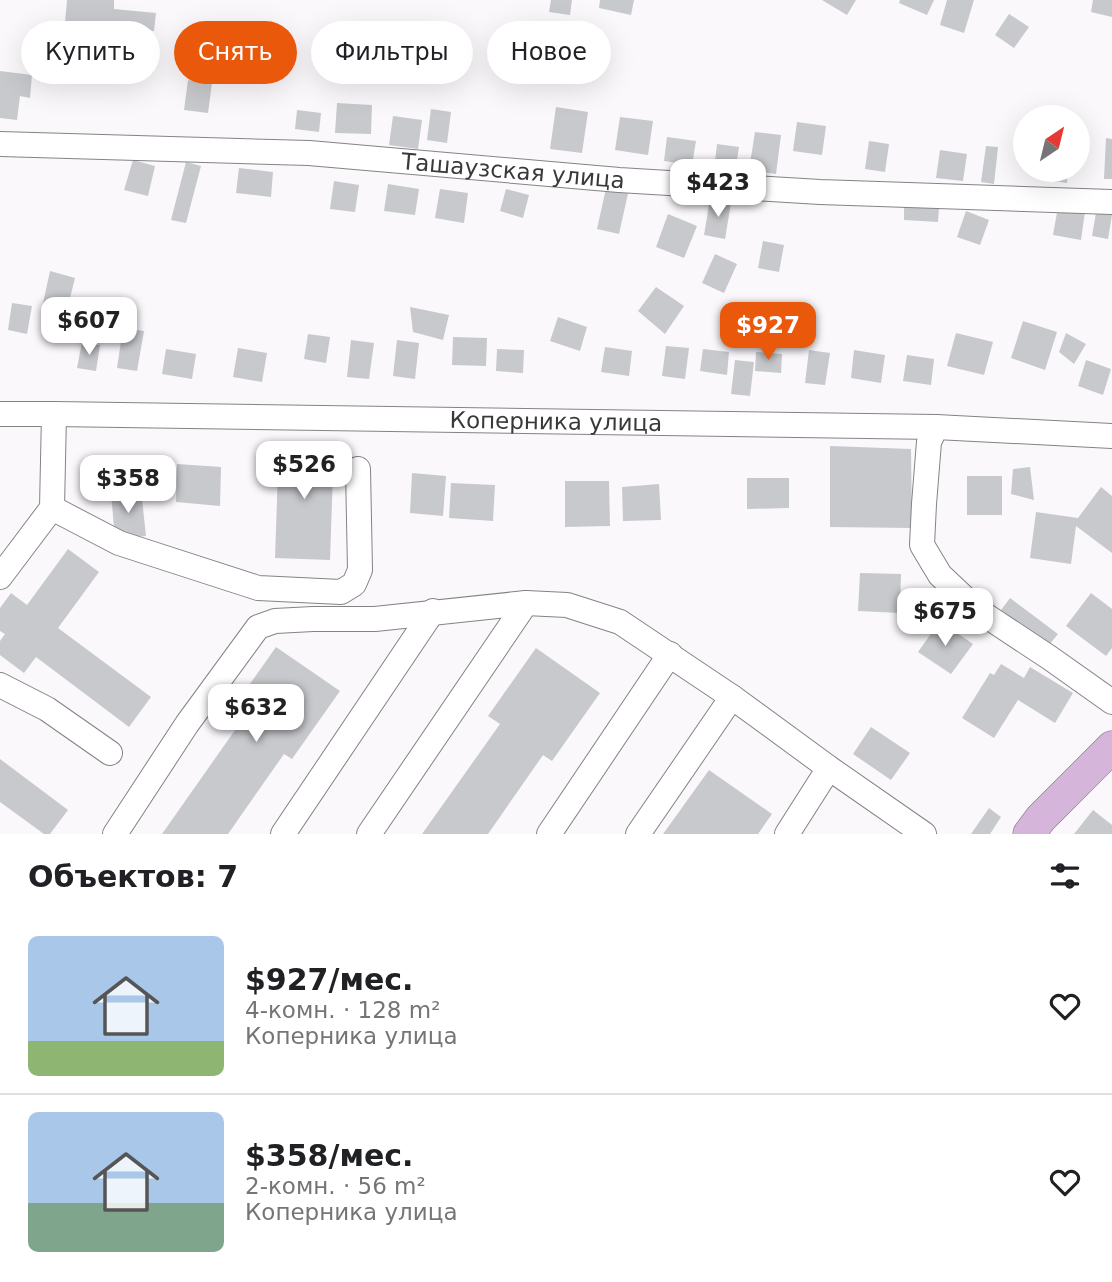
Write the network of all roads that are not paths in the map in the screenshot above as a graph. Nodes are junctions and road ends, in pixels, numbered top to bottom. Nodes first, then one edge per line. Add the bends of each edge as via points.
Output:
1 (0, 144) edge
2 (1112, 202) edge
3 (0, 414) edge
4 (54, 414) junction
5 (936, 427) junction
6 (1112, 436) edge
7 (358, 469) dead end
8 (52, 508) junction
9 (0, 576) edge
10 (526, 603) junction
11 (433, 611) junction
12 (670, 654) junction
13 (0, 685) edge
14 (732, 697) junction
15 (1112, 702) edge
16 (1112, 747) edge
17 (110, 753) dead end
18 (829, 768) junction
19 (115, 834) edge
20 (283, 834) edge
21 (369, 834) edge
22 (549, 834) edge
23 (638, 834) edge
24 (787, 834) edge
25 (924, 834) edge
26 (1029, 834) edge

1 - 2 street, Ташаузская улица via 309,153 618,180
3 - 4 street, Коперника улица
4 - 5 street, Коперника улица
4 - 8 street
5 - 6 street, Коперника улица
5 - 15 street via 929,442 922,545 940,575 976,609
7 - 8 street via 360,570 354,584 341,592 258,588 118,543
8 - 9 street
10 - 11 street
10 - 12 street via 568,605 620,622
10 - 21 street
11 - 19 street via 374,619 275,621 258,627
11 - 20 street
12 - 14 street
12 - 22 street
13 - 17 street via 47,709
14 - 18 street
14 - 23 street
16 - 26 main road
18 - 24 street
18 - 25 street

